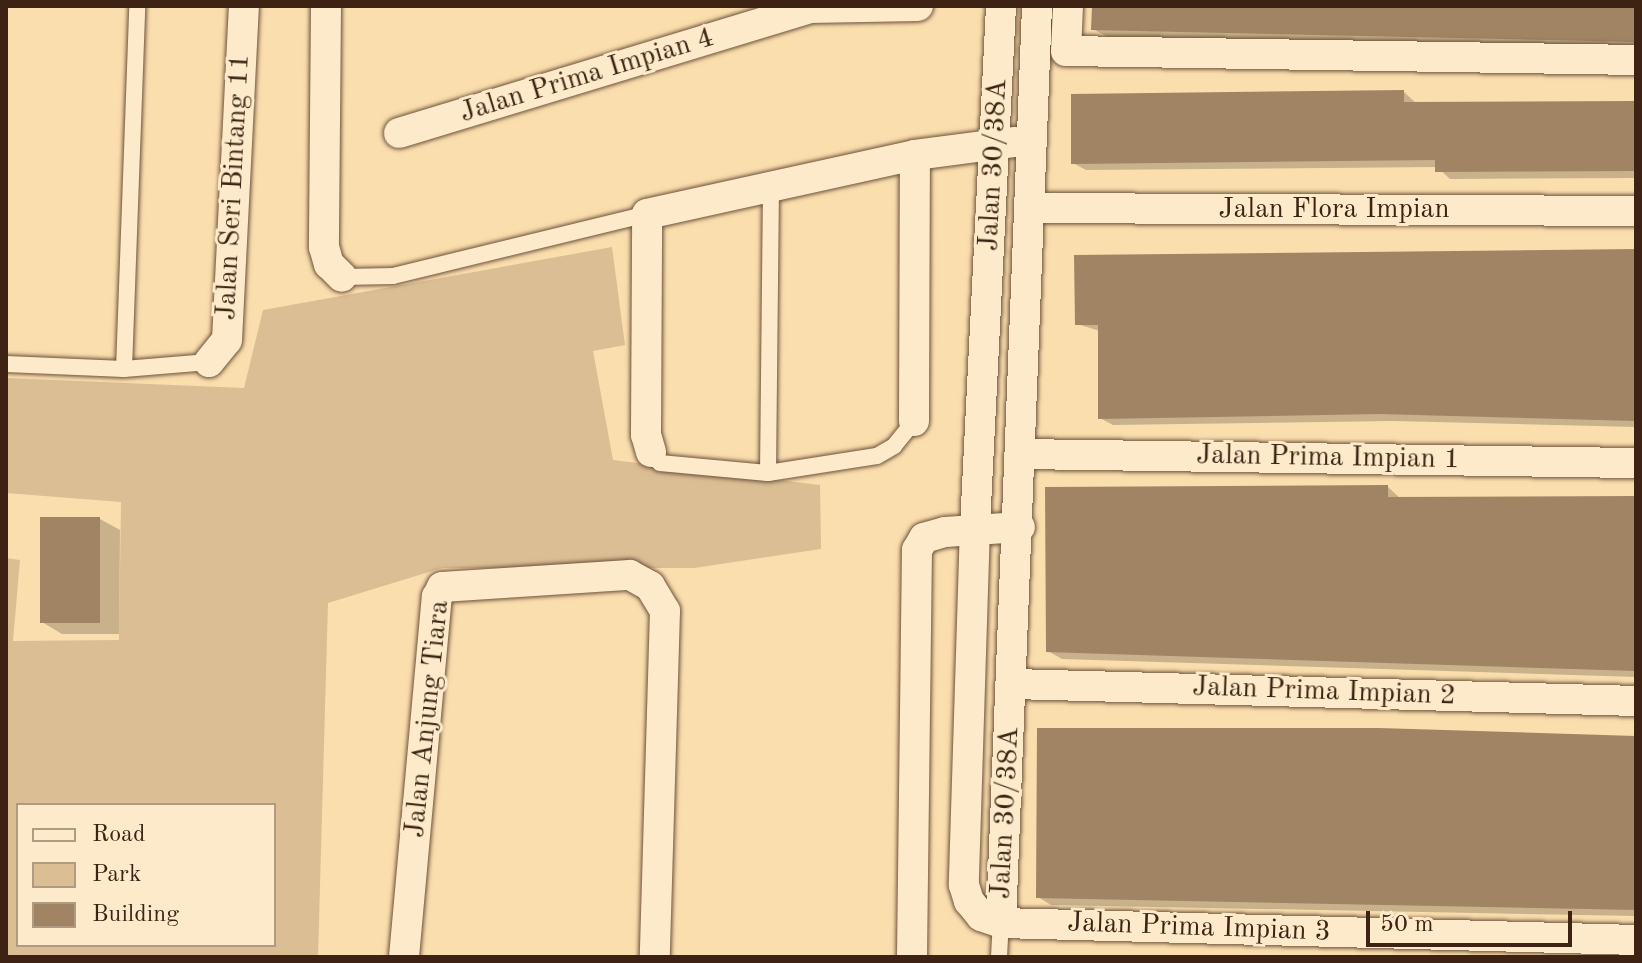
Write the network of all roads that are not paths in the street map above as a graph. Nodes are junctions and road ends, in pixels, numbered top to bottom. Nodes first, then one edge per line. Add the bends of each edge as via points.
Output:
1 (137, 6) edge
2 (244, 6) edge
3 (326, 6) edge
4 (918, 6) edge
5 (1001, 6) edge
6 (1037, 6) edge
7 (1068, 6) edge
8 (1034, 50) junction
9 (1066, 51) junction
10 (1636, 60) edge
11 (399, 133) dead end
12 (1032, 142) junction
13 (996, 143) junction
14 (915, 155) junction
15 (771, 188) junction
16 (1032, 208) junction
17 (1636, 211) edge
18 (647, 214) junction
19 (342, 277) joint
20 (209, 362) joint
21 (6, 364) edge
22 (124, 369) junction
23 (914, 421) joint
24 (651, 452) joint
25 (1020, 454) junction
26 (1636, 463) edge
27 (768, 473) junction
28 (975, 526) junction
29 (1020, 527) junction
30 (1013, 684) junction
31 (1636, 701) edge
32 (1001, 923) junction
33 (1636, 940) edge
34 (404, 957) edge
35 (655, 957) edge
36 (912, 957) edge
37 (999, 957) edge

1 - 22 lane
2 - 20 street, Jalan Seri Bintang 11 via 227,340
3 - 19 street via 324,247 329,264
4 - 11 street, Jalan Prima Impian 4 via 810,8
5 - 13 street, Jalan 30/38A
6 - 8 street, Jalan 30/38A
7 - 9 street
8 - 9 street
8 - 12 street, Jalan 30/38A
9 - 10 street
12 - 13 street
12 - 16 street, Jalan 30/38A
13 - 14 street
13 - 28 street, Jalan 30/38A
14 - 15 street
14 - 23 street
15 - 18 street
15 - 27 lane
16 - 17 street, Jalan Flora Impian
16 - 25 street, Jalan 30/38A
18 - 19 lane via 393,276
18 - 24 street via 646,435
20 - 22 lane
21 - 22 lane
23 - 27 lane via 894,446 877,456
24 - 27 lane via 660,463
25 - 26 street, Jalan Prima Impian 1
25 - 29 street, Jalan 30/38A
28 - 29 street
28 - 32 street, Jalan 30/38A via 964,885 981,916
28 - 36 street via 924,538 917,550
29 - 30 street, Jalan 30/38A
30 - 31 street, Jalan Prima Impian 2
30 - 32 street, Jalan 30/38A
32 - 33 street, Jalan Prima Impian 3
32 - 37 lane
34 - 35 street, Jalan Anjung Tiara via 442,587 630,575 650,586 665,611

